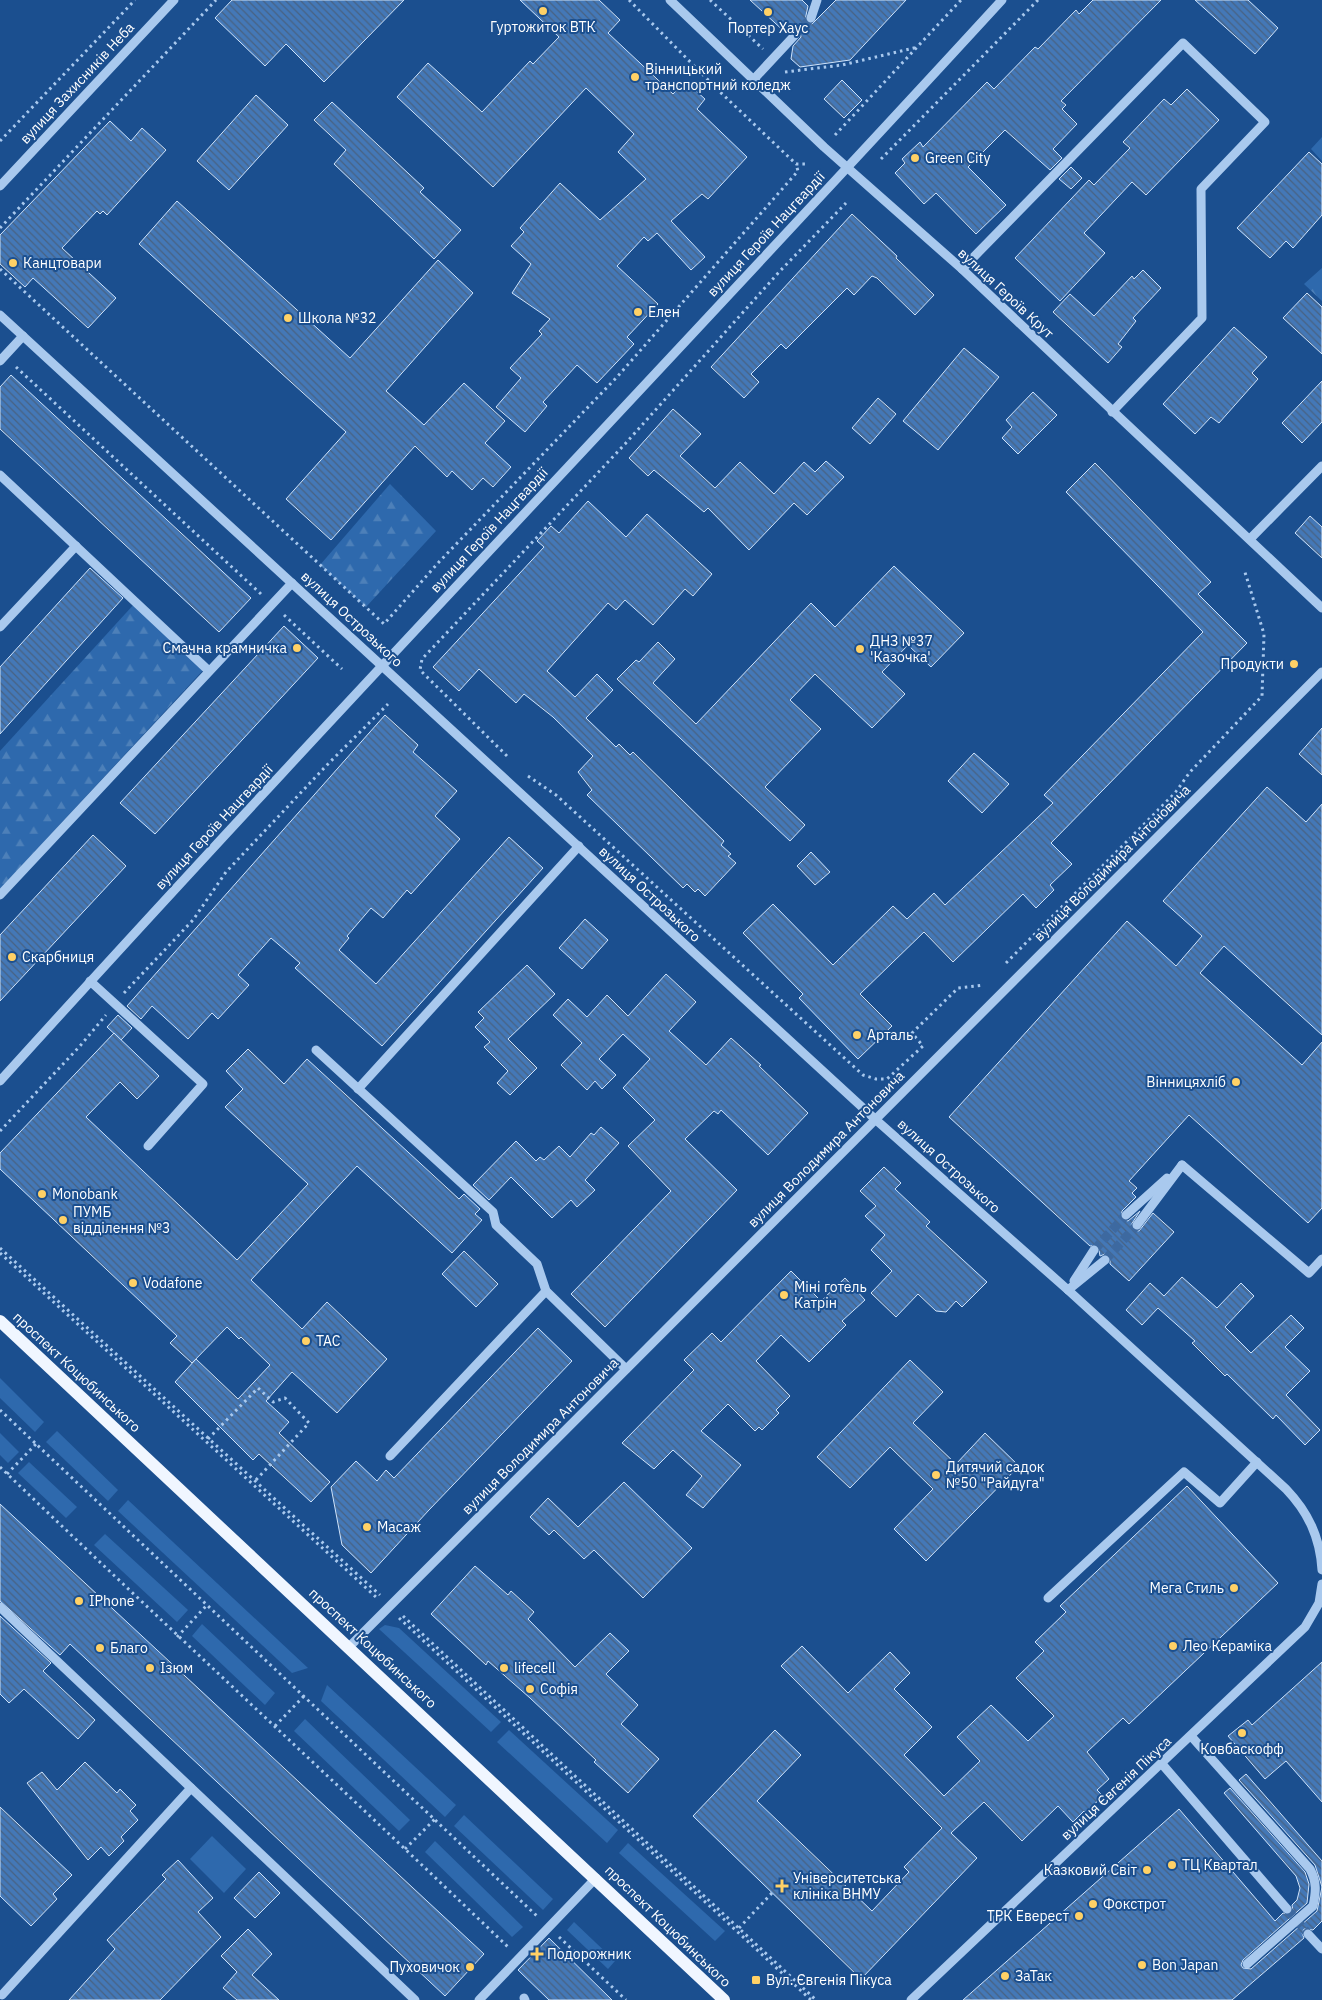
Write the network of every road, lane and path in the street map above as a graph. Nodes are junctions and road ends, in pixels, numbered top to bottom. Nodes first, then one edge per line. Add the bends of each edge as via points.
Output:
1 (136, 0) edge
2 (174, 0) edge
3 (216, 0) edge
4 (629, 0) edge
5 (817, 0) edge
6 (961, 0) edge
7 (1002, 0) edge
8 (1038, 0) edge
9 (675, 2) edge
10 (811, 18) tunnel mouth
11 (795, 35) tunnel mouth
12 (918, 47) junction
13 (781, 76) dead end
14 (754, 80) junction
15 (836, 136) dead end
16 (0, 141) edge
17 (880, 159) dead end
18 (796, 164) junction
19 (807, 164) dead end
20 (848, 168) junction
21 (0, 186) edge
22 (846, 203) dead end
23 (0, 228) edge
24 (0, 269) edge
25 (962, 269) junction
26 (0, 315) edge
27 (23, 336) junction
28 (2, 358) edge
29 (1112, 412) junction
30 (1322, 466) edge
31 (0, 475) edge
32 (1250, 540) junction
33 (76, 546) junction
34 (1244, 569) dead end
35 (292, 583) junction
36 (272, 604) junction
37 (1322, 608) edge
38 (0, 627) edge
39 (382, 665) junction
40 (342, 669) dead end
41 (209, 671) junction
42 (1322, 672) edge
43 (388, 704) dead end
44 (511, 760) dead end
45 (525, 774) dead end
46 (579, 846) junction
47 (0, 895) edge
48 (1003, 966) dead end
49 (990, 980) dead end
50 (90, 981) junction
51 (115, 1003) junction
52 (316, 1050) dead end
53 (0, 1081) edge
54 (358, 1089) junction
55 (875, 1119) junction
56 (0, 1131) edge
57 (148, 1146) dead end
58 (1182, 1165) junction
59 (1126, 1215) tunnel mouth
60 (1137, 1225) tunnel mouth
61 (0, 1248) edge
62 (1094, 1250) tunnel mouth
63 (0, 1253) edge
64 (1322, 1259) edge
65 (1105, 1260) tunnel mouth
66 (1068, 1290) junction
67 (546, 1291) junction
68 (0, 1321) edge
69 (626, 1369) junction
70 (0, 1410) edge
71 (208, 1439) junction
72 (36, 1444) junction
73 (390, 1456) dead end
74 (1257, 1462) junction
75 (0, 1467) edge
76 (7, 1474) junction
77 (255, 1481) junction
78 (1318, 1528) edge
79 (1322, 1570) edge
80 (1322, 1584) edge
81 (1048, 1598) dead end
82 (207, 1605) junction
83 (389, 1606) junction
84 (0, 1607) edge
85 (177, 1637) junction
86 (349, 1647) junction
87 (304, 1696) junction
88 (275, 1726) junction
89 (1192, 1736) junction
90 (1162, 1764) junction
91 (191, 1788) junction
92 (435, 1819) junction
93 (405, 1849) junction
94 (596, 1878) junction
95 (772, 1893) dead end
96 (1287, 1909) tunnel mouth
97 (549, 1927) junction
98 (739, 1928) junction
99 (1308, 1934) tunnel mouth
100 (1322, 1949) edge
101 (520, 1958) junction
102 (1247, 1964) dead end
103 (2, 1995) dead end
104 (415, 2000) edge
105 (479, 2000) edge
106 (626, 2000) edge
107 (724, 2000) edge
108 (811, 2000) edge
109 (816, 2000) edge
110 (911, 2000) edge

1 - 16 path
2 - 21 street, вулиця Захисників Неба
3 - 23 path
4 - 18 path
5 - 10 street
6 - 12 path
7 - 20 street, вулиця Героїв Нацгвардії
8 - 17 path
9 - 14 street, вулиця Героїв Крут
11 - 14 street
12 - 13 path via 842,65 785,71
12 - 15 path
14 - 20 street, вулиця Героїв Крут
18 - 19 path
18 - 24 path via 798,171 617,377 438,563 384,624
20 - 25 street, вулиця Героїв Крут
20 - 39 street, вулиця Героїв Нацгвардії
22 - 44 path via 780,271 625,444 422,658 420,670
25 - 29 street, вулиця Героїв Крут
25 - 29 street via 1182,43 1266,122 1201,189 1202,318
26 - 27 street, вулиця Острозького
27 - 28 street
27 - 35 street, вулиця Острозького
28 - 36 path
29 - 32 street, вулиця Героїв Крут
30 - 32 street
31 - 33 street
32 - 37 street, вулиця Героїв Крут
33 - 38 street
33 - 41 street
34 - 48 path via 1264,634 1262,696 1190,772 1175,793
35 - 36 street
35 - 39 street, вулиця Острозького
36 - 40 path
36 - 41 street
39 - 46 street, вулиця Острозького
39 - 50 street, вулиця Героїв Нацгвардії
41 - 47 street
42 - 55 street, вулиця Володимира Антоновича
43 - 51 path via 226,872 193,920
45 - 49 path via 556,795 863,1075 887,1079 923,1046 912,1033 958,988 983,987
46 - 54 street
46 - 55 street, вулиця Острозького
50 - 51 street
50 - 53 street, вулиця Героїв Нацгвардії
51 - 56 path via 80,1046
51 - 57 street via 203,1084
52 - 54 street
54 - 67 street via 493,1212 496,1225 537,1264
55 - 66 street, вулиця Острозького
55 - 69 street, вулиця Володимира Антоновича
58 - 59 street
58 - 60 street
58 - 64 street via 1309,1273
61 - 71 path
62 - 66 street
63 - 83 path
65 - 66 street
66 - 74 street, вулиця Острозького
67 - 69 street
67 - 73 street
68 - 86 main road, проспект Коцюбинського
69 - 83 street, вулиця Володимира Антоновича
70 - 72 path
71 - 77 path
71 - 77 path via 258,1388 273,1402 284,1398 309,1423
72 - 76 path
72 - 82 path
74 - 78 street, вулиця Острозького via 1302,1505
74 - 81 street via 1220,1503 1184,1472
75 - 76 path
76 - 85 path
77 - 83 path
78 - 79 street
80 - 89 street, вулиця Євгенія Пікуса via 1318,1604 1306,1627
82 - 85 path
82 - 87 path
83 - 86 street, вулиця Володимира Антоновича
83 - 98 path
83 - 108 path
84 - 91 street
85 - 88 path
86 - 94 main road, проспект Коцюбинського
87 - 88 path
87 - 92 path
88 - 93 path
89 - 90 street, вулиця Євгенія Пікуса
89 - 102 street via 1310,1869 1315,1880 1312,1906
90 - 96 street
90 - 110 street, вулиця Євгенія Пікуса
91 - 103 street
91 - 104 street
92 - 93 path
92 - 97 path
93 - 101 path
94 - 97 street
94 - 107 main road, проспект Коцюбинського
95 - 98 path
97 - 101 street
97 - 106 path
98 - 109 path
99 - 100 street
101 - 105 street

